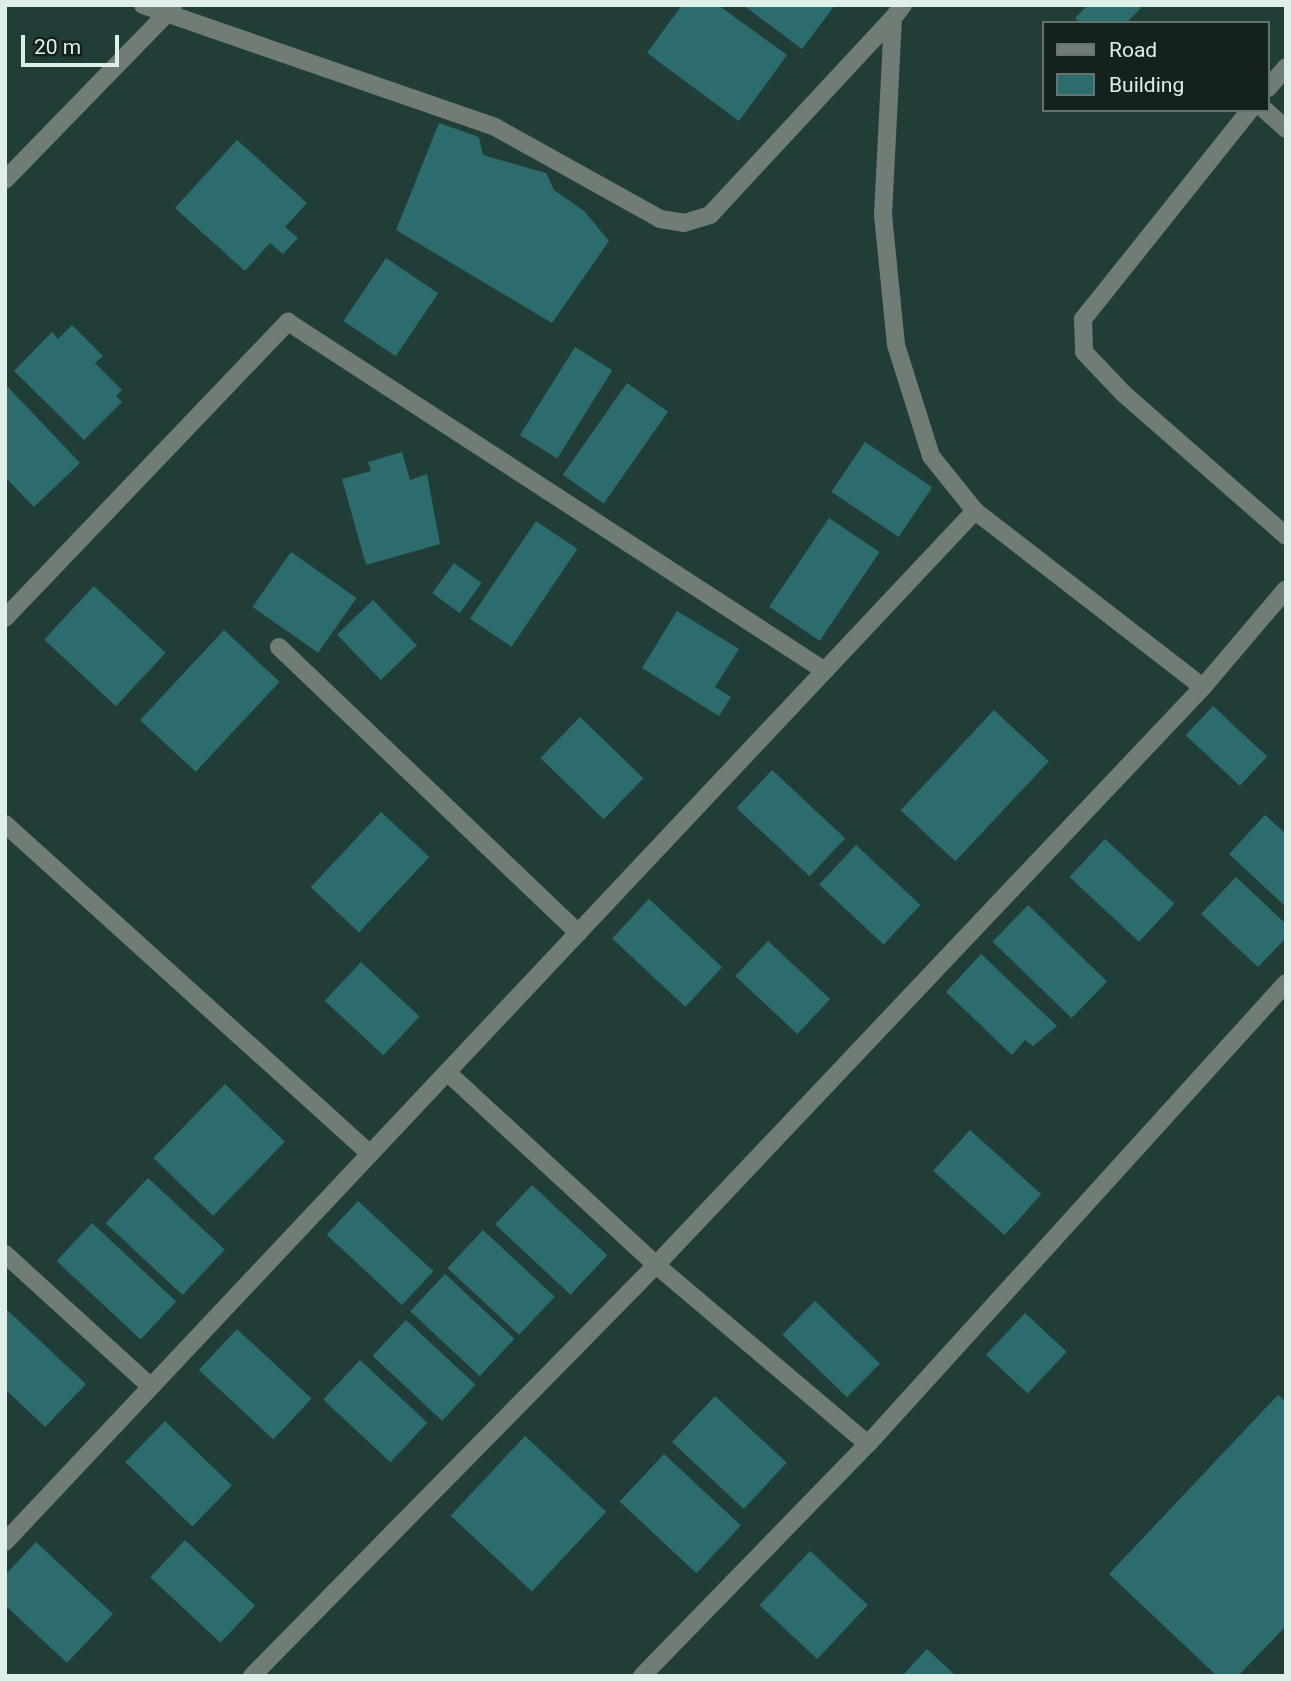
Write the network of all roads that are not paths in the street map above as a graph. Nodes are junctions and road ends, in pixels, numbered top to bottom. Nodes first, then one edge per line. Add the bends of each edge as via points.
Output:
1 (143, 5) edge
2 (171, 11) edge
3 (898, 12) edge
4 (1286, 67) edge
5 (1270, 86) edge
6 (1248, 112) edge
7 (1267, 112) edge
8 (1286, 129) edge
9 (5, 180) edge
10 (975, 511) junction
11 (1286, 536) edge
12 (1286, 589) edge
13 (5, 618) edge
14 (279, 647) dead end
15 (825, 671) junction
16 (1203, 687) junction
17 (5, 824) edge
18 (578, 933) junction
19 (1283, 991) edge
20 (447, 1072) junction
21 (370, 1154) junction
22 (5, 1254) edge
23 (656, 1265) junction
24 (151, 1387) junction
25 (868, 1444) junction
26 (5, 1542) edge
27 (252, 1676) edge
28 (642, 1676) edge

1 - 2 street
2 - 3 street via 495,127 660,219 684,223 709,215
2 - 9 street
3 - 10 street via 883,215 896,345 931,456
4 - 5 street
6 - 11 street via 1083,319 1084,352 1124,394
7 - 8 street
10 - 15 street
10 - 16 street
12 - 16 street
13 - 15 street via 288,322
14 - 18 street
15 - 18 street
16 - 23 street
17 - 21 street
18 - 20 street
19 - 25 street
20 - 21 street
20 - 23 street
21 - 24 street
22 - 24 street
23 - 25 street
23 - 27 street
24 - 26 street
25 - 28 street

